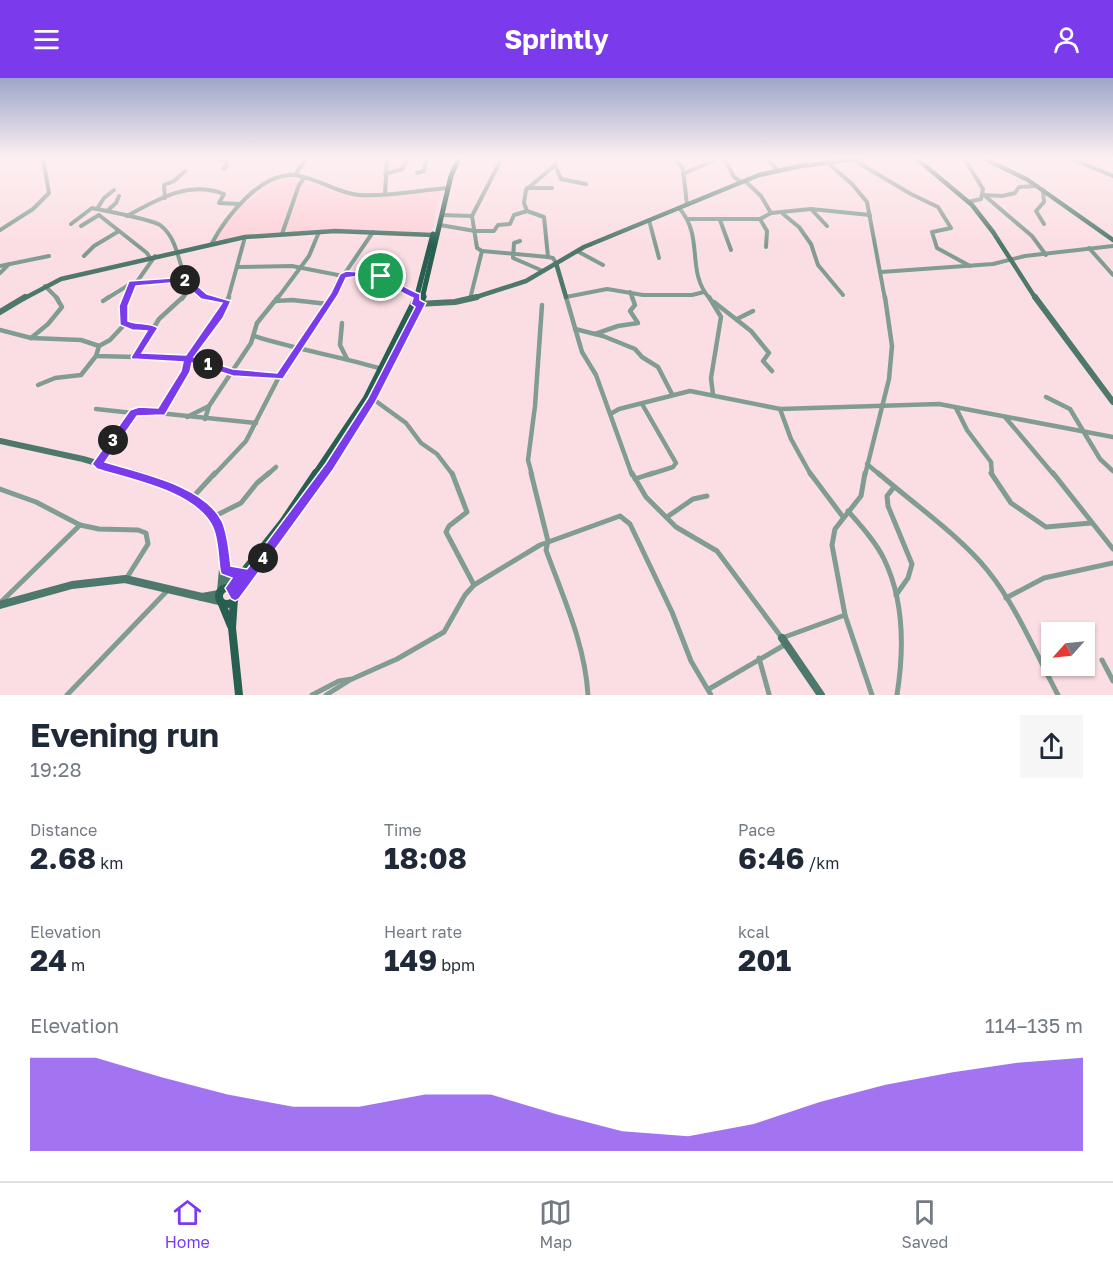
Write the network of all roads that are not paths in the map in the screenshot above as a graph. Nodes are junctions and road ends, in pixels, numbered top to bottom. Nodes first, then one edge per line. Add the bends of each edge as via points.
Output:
1 (49, 187) edge
2 (164, 187) edge
3 (200, 187) edge
4 (204, 187) edge
5 (264, 187) edge
6 (298, 187) edge
7 (329, 187) edge
8 (385, 187) edge
9 (487, 187) edge
10 (685, 187) edge
11 (729, 187) edge
12 (750, 187) edge
13 (854, 187) edge
14 (899, 187) edge
15 (950, 187) edge
16 (982, 187) edge
17 (1023, 187) edge
18 (1038, 187) edge
19 (446, 188) junction
20 (527, 188) joint
21 (552, 188) dead end
22 (114, 190) dead end
23 (1043, 190) junction
24 (385, 194) junction
25 (984, 195) junction
26 (119, 196) dead end
27 (165, 198) junction
28 (968, 202) junction
29 (239, 204) junction
30 (687, 205) junction
31 (97, 208) junction
32 (679, 208) junction
33 (811, 209) junction
34 (107, 211) junction
35 (527, 211) junction
36 (771, 213) junction
37 (783, 214) junction
38 (99, 215) junction
39 (442, 215) junction
40 (870, 215) junction
41 (128, 216) junction
42 (472, 216) junction
43 (689, 219) junction
44 (760, 219) junction
45 (649, 220) junction
46 (720, 220) junction
47 (71, 224) dead end
48 (1044, 224) dead end
49 (440, 225) junction
50 (81, 226) dead end
51 (827, 226) dead end
52 (0, 230) edge
53 (119, 231) junction
54 (374, 231) junction
55 (475, 231) junction
56 (319, 232) junction
57 (282, 234) junction
58 (433, 235) junction
59 (245, 237) junction
60 (1113, 240) edge
61 (520, 241) dead end
62 (212, 243) junction
63 (1113, 246) edge
64 (766, 247) dead end
65 (1089, 248) junction
66 (731, 250) dead end
67 (482, 251) junction
68 (577, 251) junction
69 (177, 252) junction
70 (512, 253) junction
71 (1046, 255) junction
72 (49, 256) dead end
73 (84, 256) dead end
74 (153, 257) junction
75 (548, 257) junction
76 (659, 258) dead end
77 (1009, 261) junction
78 (556, 262) junction
79 (9, 264) junction
80 (603, 265) dead end
81 (0, 266) edge
82 (970, 266) junction
83 (237, 267) junction
84 (301, 268) junction
85 (543, 271) junction
86 (881, 272) junction
87 (0, 273) edge
88 (345, 275) junction
89 (1113, 275) edge
90 (184, 279) junction
91 (132, 283) junction
92 (45, 286) junction
93 (191, 287) junction
94 (630, 292) junction
95 (704, 292) junction
96 (843, 295) dead end
97 (566, 297) junction
98 (470, 299) junction
99 (104, 301) dead end
100 (227, 301) junction
101 (276, 301) junction
102 (418, 301) junction
103 (712, 301) junction
104 (328, 304) junction
105 (542, 304) dead end
106 (753, 311) dead end
107 (0, 312) edge
108 (737, 319) junction
109 (342, 323) dead end
110 (124, 325) junction
111 (153, 328) junction
112 (575, 329) junction
113 (0, 330) edge
114 (595, 334) junction
115 (254, 336) junction
116 (31, 338) junction
117 (99, 346) junction
118 (298, 350) junction
119 (96, 356) junction
120 (135, 357) junction
121 (347, 358) junction
122 (189, 359) junction
123 (382, 369) junction
124 (772, 371) dead end
125 (233, 373) junction
126 (279, 377) junction
127 (38, 385) dead end
128 (672, 394) junction
129 (713, 395) junction
130 (1046, 397) dead end
131 (373, 399) junction
132 (1113, 402) edge
133 (642, 404) junction
134 (608, 405) junction
135 (209, 406) junction
136 (882, 406) junction
137 (956, 408) junction
138 (96, 409) dead end
139 (619, 409) junction
140 (780, 409) junction
141 (161, 412) junction
142 (133, 413) junction
143 (612, 414) junction
144 (188, 417) junction
145 (1005, 417) junction
146 (205, 419) junction
147 (256, 423) junction
148 (1084, 433) junction
149 (1113, 437) edge
150 (0, 441) edge
151 (97, 464) junction
152 (867, 464) junction
153 (276, 467) dead end
154 (1113, 471) edge
155 (635, 479) junction
156 (894, 487) junction
157 (0, 489) edge
158 (707, 496) dead end
159 (192, 498) junction
160 (846, 514) junction
161 (213, 517) junction
162 (667, 517) junction
163 (1091, 523) junction
164 (80, 525) junction
165 (549, 541) junction
166 (540, 545) junction
167 (1113, 549) edge
168 (546, 550) junction
169 (1113, 563) edge
170 (225, 566) junction
171 (244, 573) junction
172 (125, 579) junction
173 (474, 585) junction
174 (167, 591) junction
175 (226, 595) junction
176 (896, 596) junction
177 (1006, 598) junction
178 (0, 604) edge
179 (845, 615) junction
180 (784, 641) junction
181 (759, 658) junction
182 (1102, 660) dead end
183 (352, 679) junction
184 (1113, 681) edge
185 (710, 692) edge
186 (769, 694) edge
187 (67, 695) edge
188 (239, 695) edge
189 (312, 695) edge
190 (326, 695) edge
191 (588, 695) edge
192 (821, 695) edge
193 (872, 695) edge
194 (897, 695) edge
195 (1058, 695) edge

1 - 52 street via 47,198
2 - 27 street
3 - 27 street
4 - 29 street via 224,194 219,203
5 - 29 street
6 - 57 street
7 - 24 street via 350,194
8 - 24 street
9 - 42 street
10 - 30 street
11 - 30 street
12 - 36 street
13 - 40 street via 867,202
14 - 82 street via 938,207 951,228 933,232 937,248
15 - 28 street
16 - 25 street
17 - 25 street via 1002,196
18 - 23 street
19 - 24 street
19 - 39 main road
19 - 58 main road
20 - 21 street
20 - 35 street
22 - 31 street
23 - 48 street via 1046,199 1036,212
23 - 60 street
25 - 28 street via 978,201
25 - 71 street via 1030,234
26 - 34 street
27 - 41 street
28 - 77 street via 993,232
29 - 62 street
30 - 32 street
31 - 34 street
31 - 47 street
32 - 43 street
32 - 45 street
33 - 37 street
33 - 40 street
33 - 51 street
34 - 38 street
34 - 41 street
35 - 55 street via 514,215 510,224 498,225 495,231
35 - 75 street via 544,217
36 - 37 street
36 - 44 street
37 - 96 street via 799,227 811,244 818,265
38 - 50 street
38 - 53 street
39 - 42 street
39 - 49 main road
40 - 86 street
41 - 69 street via 159,224
42 - 55 street
43 - 46 street
43 - 95 street via 696,268
44 - 46 street
44 - 64 street via 767,231
45 - 68 street
45 - 76 street
46 - 66 street
49 - 55 street
49 - 102 main road
53 - 73 street
53 - 74 street
54 - 56 street
54 - 58 street
54 - 88 street
55 - 67 street via 476,246
56 - 57 street
56 - 84 street
57 - 59 street
58 - 102 main road
59 - 62 street
59 - 83 street
61 - 70 street via 514,242
62 - 69 street
63 - 65 street
65 - 71 street
65 - 89 street
67 - 70 street
67 - 98 street
68 - 78 street
68 - 80 street
69 - 74 street
69 - 90 street
70 - 75 street
70 - 85 street via 515,260
71 - 77 street
72 - 79 street
74 - 91 street
74 - 92 street
75 - 78 street
77 - 82 street
77 - 132 street
78 - 85 street
78 - 97 street
79 - 81 street
79 - 87 street
82 - 86 street
83 - 84 street
83 - 100 street
84 - 88 street
84 - 101 street
85 - 98 street via 526,281
86 - 136 street via 892,346
88 - 102 street via 381,276
88 - 104 street
90 - 91 street
90 - 93 street
91 - 99 street
91 - 110 street via 124,306
92 - 107 street
92 - 116 street via 63,304
93 - 100 street via 204,297
93 - 111 street
94 - 95 street via 692,296
94 - 97 street via 607,289
94 - 114 street via 635,305 630,311 638,323
95 - 103 street
97 - 112 street
98 - 102 street
100 - 122 street
101 - 104 street
101 - 115 street via 257,323
102 - 123 main road
102 - 131 main road
103 - 108 street
103 - 129 street via 721,317 711,378
104 - 118 street
105 - 165 street via 528,460
106 - 108 street
108 - 124 street via 768,352 763,360
109 - 121 street via 340,345
110 - 111 street
110 - 117 street
111 - 120 street
112 - 114 street
112 - 134 street
113 - 116 street
114 - 128 street via 635,349 658,368
115 - 118 street
115 - 125 street
116 - 117 street via 81,340
117 - 119 street
118 - 121 street
118 - 126 street
119 - 120 street
119 - 127 street via 81,375
120 - 122 street
121 - 123 street
122 - 125 street
122 - 141 street via 186,372
123 - 171 main road via 324,465
125 - 126 street
125 - 135 street
126 - 147 street
128 - 129 street via 690,391
128 - 133 street
129 - 140 street
130 - 148 street via 1068,407
131 - 173 street via 406,423 453,474 466,512 446,532
131 - 175 main road via 258,565
133 - 139 street
133 - 155 street via 676,463
134 - 139 street
134 - 143 street
135 - 144 street
135 - 146 street
136 - 137 street via 939,404
136 - 140 street
136 - 152 street
137 - 145 street
137 - 163 street via 991,462 991,474 1011,502 1046,526
138 - 142 street
139 - 143 street
140 - 160 street via 787,433 807,472
141 - 142 street
141 - 144 street
142 - 151 street
143 - 155 street
144 - 146 street
145 - 148 street
145 - 163 street
146 - 147 street
147 - 159 street via 246,441
148 - 149 street
148 - 154 street via 1100,459
150 - 151 street
151 - 159 street via 173,488
152 - 156 street
152 - 160 street via 861,496
153 - 161 street via 241,503
155 - 162 street via 646,497
156 - 176 street via 887,496 888,506 912,564
156 - 177 street via 968,550
157 - 164 street
158 - 162 street via 693,499
159 - 161 street
160 - 176 street via 864,528 884,558
160 - 179 street via 835,529 832,545
161 - 170 street via 220,531
162 - 180 street via 676,527 717,551
163 - 167 street
164 - 172 street via 146,533 148,544
164 - 178 street
165 - 166 street
165 - 168 street
165 - 185 street via 614,516 625,518 672,612 691,661
166 - 168 street
166 - 173 street
168 - 191 street via 578,644 589,684
169 - 177 street via 1044,578
170 - 171 main road via 236,574
170 - 175 street
171 - 175 main road
172 - 174 street
172 - 178 street via 72,585
173 - 183 street via 444,632
174 - 175 street via 200,597
174 - 187 street
175 - 188 main road
176 - 194 street via 900,644
177 - 195 street
179 - 180 street
179 - 193 street
180 - 181 street
180 - 192 street
181 - 185 street
181 - 186 street
182 - 184 street
183 - 189 street
183 - 190 street

